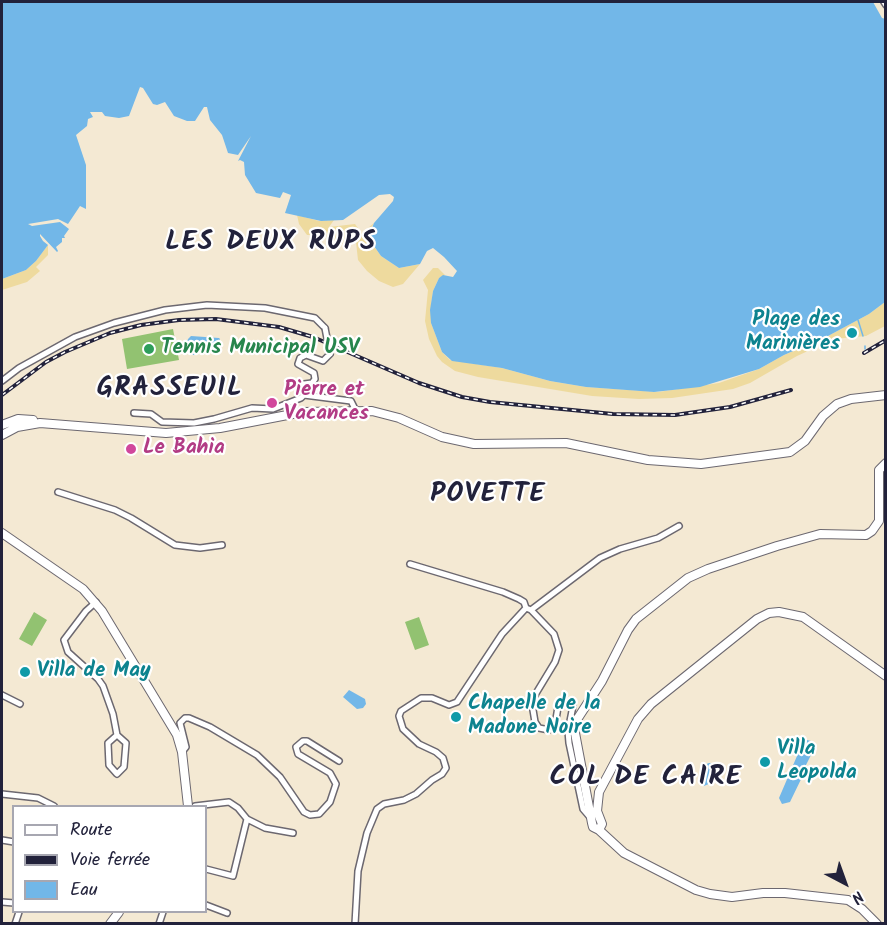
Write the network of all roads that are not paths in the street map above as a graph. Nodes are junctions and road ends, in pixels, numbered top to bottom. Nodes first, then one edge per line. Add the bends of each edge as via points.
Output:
1 (2, 381) edge
2 (304, 395) junction
3 (885, 395) edge
4 (356, 411) junction
5 (135, 413) dead end
6 (5, 426) edge
7 (2, 435) edge
8 (885, 463) edge
9 (58, 492) dead end
10 (679, 526) dead end
11 (2, 533) edge
12 (222, 545) dead end
13 (410, 564) dead end
14 (96, 602) junction
15 (528, 609) junction
16 (885, 676) edge
17 (2, 695) edge
18 (20, 704) dead end
19 (117, 735) junction
20 (182, 752) junction
21 (339, 761) dead end
22 (2, 794) edge
23 (50, 805) edge
24 (188, 805) edge
25 (207, 805) edge
26 (590, 817) junction
27 (247, 819) junction
28 (599, 830) junction
29 (292, 833) dead end
30 (207, 869) edge
31 (207, 905) edge
32 (227, 913) dead end
33 (355, 924) edge
34 (877, 924) edge

1 - 2 street, bridge via 75,337 114,322 207,305 265,308 315,318 325,328 330,354 323,361 306,355 300,358 298,364 314,374 315,379 300,387
2 - 4 street via 351,401
2 - 5 street via 273,408 252,408 194,423 162,422 151,414
3 - 4 street via 837,404 805,441 790,452 701,464 648,460 566,443 474,444 381,412
4 - 6 street via 303,412 220,428 166,433 18,419
6 - 7 street
8 - 26 street via 879,470 879,521 866,535 820,534 708,569 688,578 636,618 603,681 578,718 575,733
9 - 12 street via 116,510 175,545
10 - 15 street via 658,538 600,558
11 - 14 street
13 - 15 street via 503,592 524,602
14 - 19 street via 64,640 68,652 103,686
14 - 20 street via 177,735
15 - 26 street via 554,634 559,650 535,695 535,722 542,729 552,729 562,701 573,706 569,743 583,809
15 - 33 street via 502,634 457,702 449,705 421,698 401,711 398,720 403,729 443,758 446,768 416,794 377,809 358,871
16 - 28 street via 803,617 779,612 757,619 651,704 638,719 599,792
17 - 18 street
19 - 19 street via 126,744 124,767 117,774 109,765 108,743
20 - 21 street via 186,747 180,723 185,718 210,727 256,755 280,777 310,815 319,814 330,802 336,784 330,773 298,754 296,747 307,741
20 - 24 street
22 - 23 street via 38,798
25 - 27 street via 229,802
26 - 28 street via 593,827
27 - 29 street via 265,828
27 - 30 street via 232,876
28 - 34 street via 624,853 696,890 722,897 774,893 848,900
31 - 32 street

